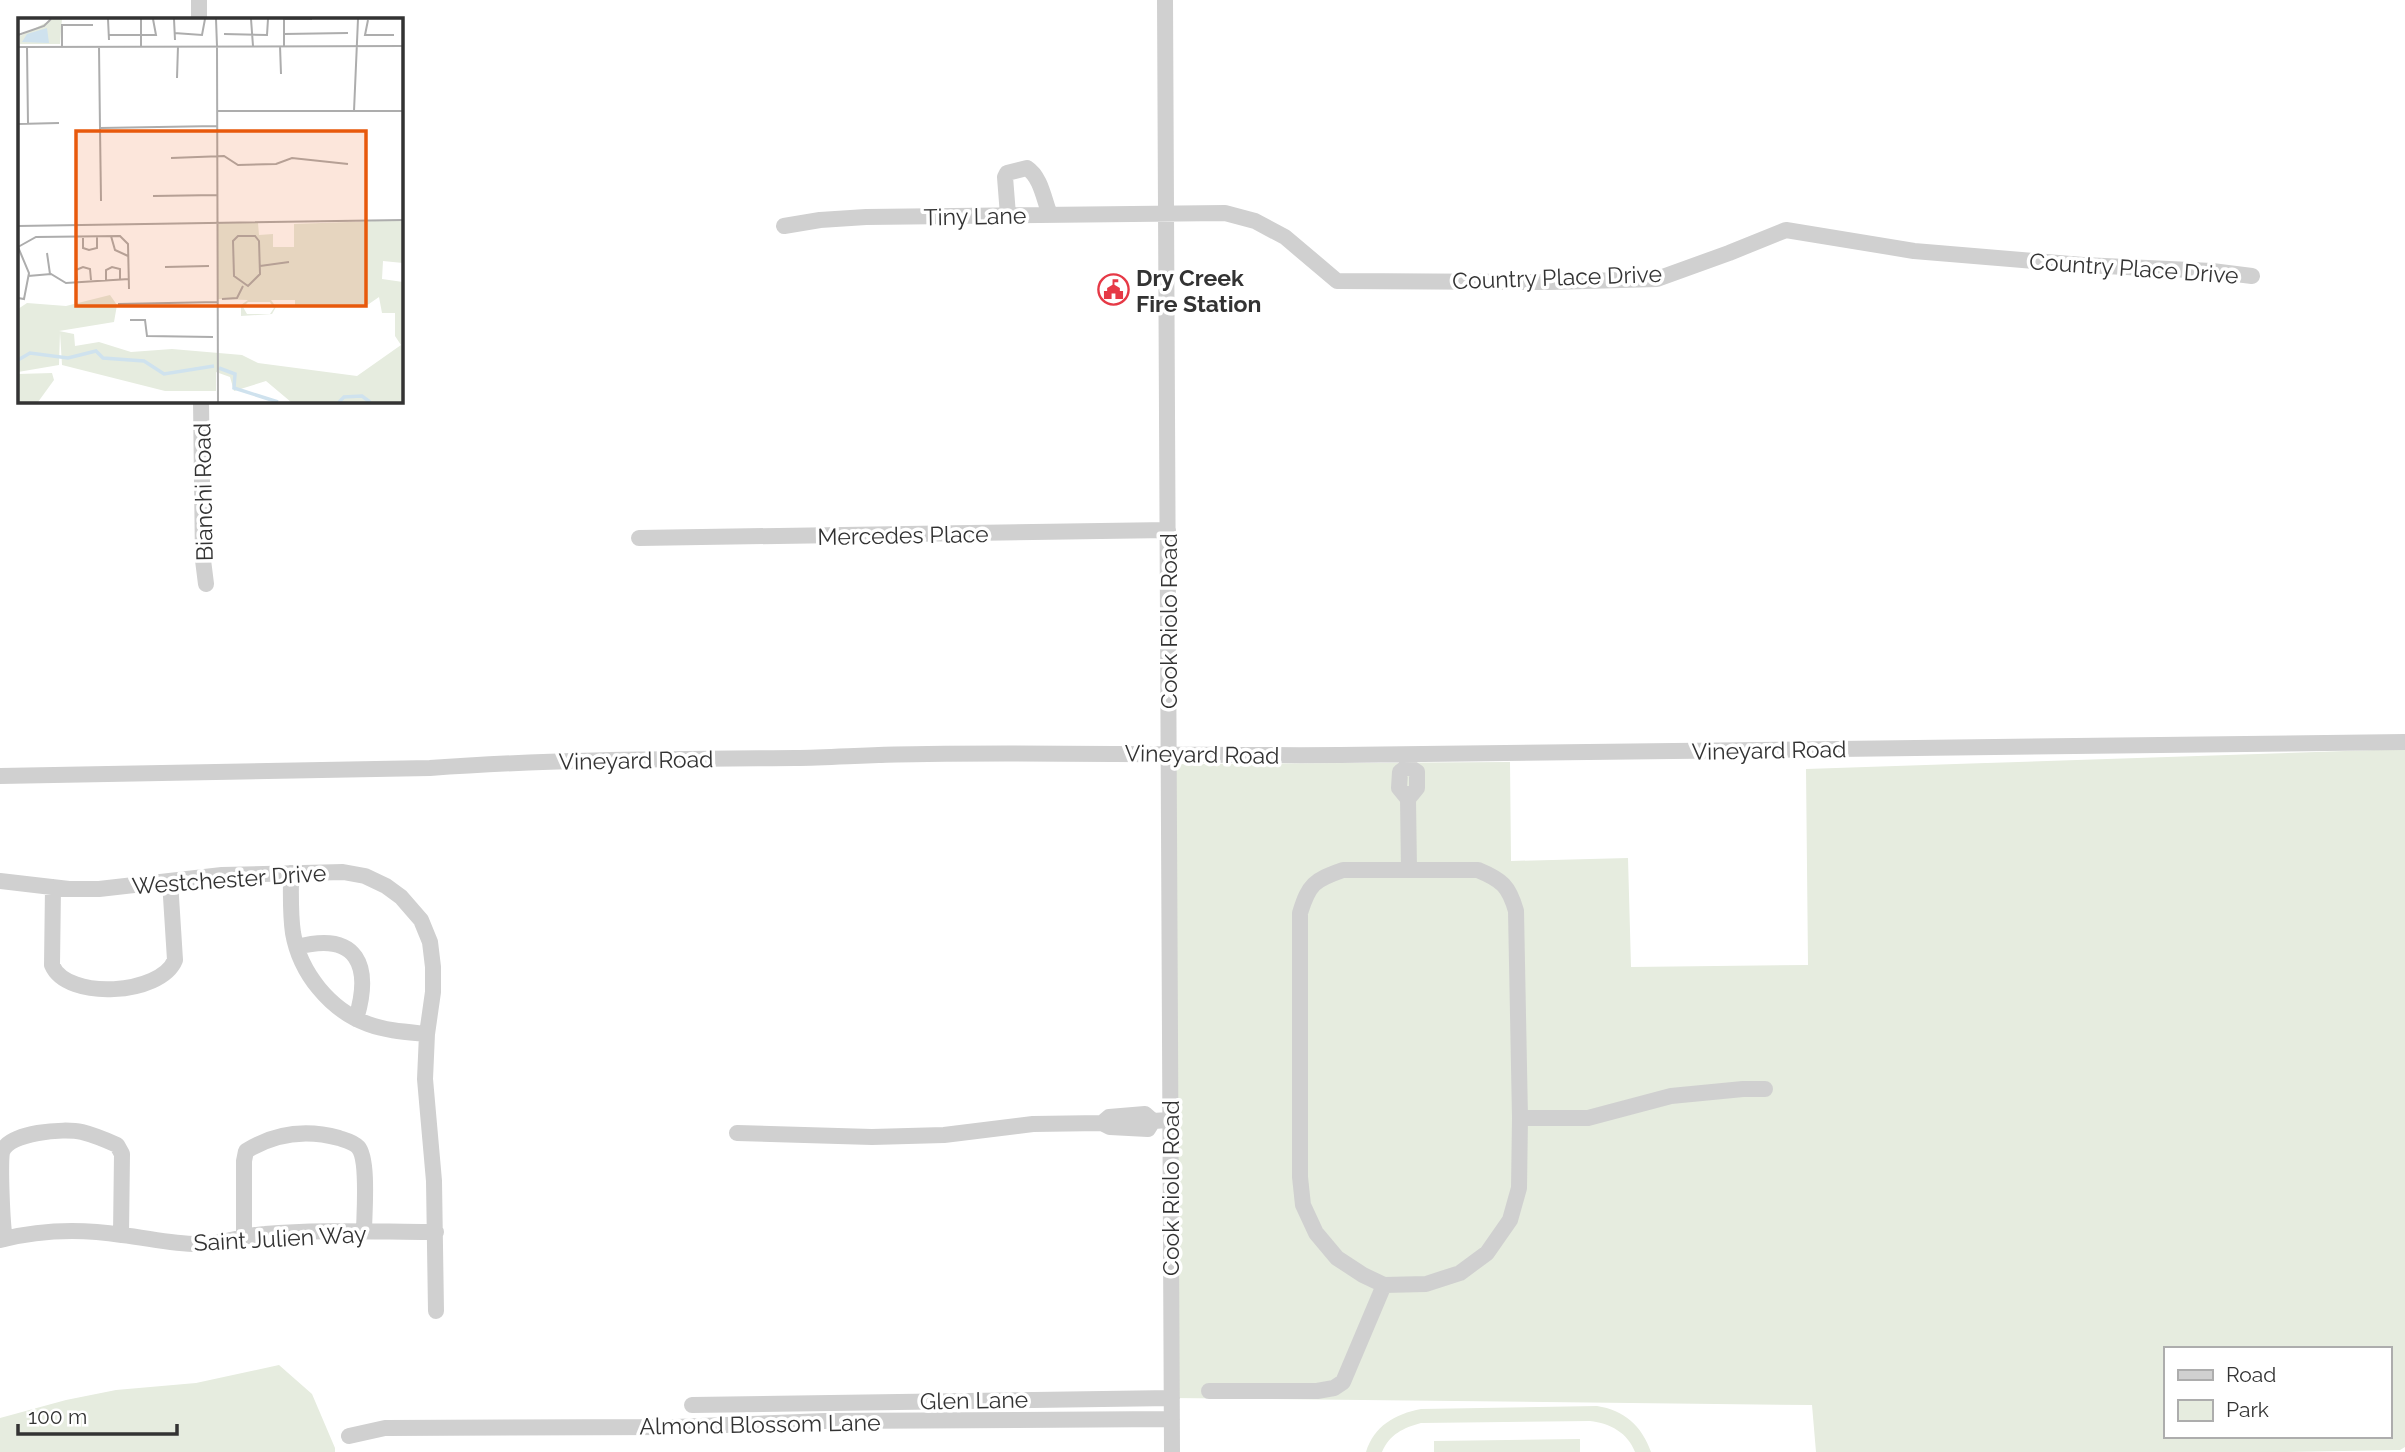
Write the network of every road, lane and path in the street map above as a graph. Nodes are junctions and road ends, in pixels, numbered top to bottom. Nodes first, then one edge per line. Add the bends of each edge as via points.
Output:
1 (199, 0) edge
2 (1165, 0) edge
3 (199, 18) edge
4 (1166, 214) junction
5 (1008, 215) junction
6 (1050, 215) junction
7 (784, 226) dead end
8 (2252, 276) dead end
9 (201, 402) edge
10 (1168, 530) junction
11 (639, 538) dead end
12 (206, 584) dead end
13 (2405, 742) edge
14 (1169, 754) junction
15 (1408, 761) junction
16 (0, 776) edge
17 (1409, 870) junction
18 (290, 873) junction
19 (0, 881) edge
20 (170, 881) junction
21 (53, 887) junction
22 (297, 947) junction
23 (356, 1019) junction
24 (427, 1034) junction
25 (1765, 1089) dead end
26 (1520, 1118) junction
27 (1161, 1121) junction
28 (737, 1133) dead end
29 (364, 1232) junction
30 (436, 1232) junction
31 (121, 1234) junction
32 (244, 1236) junction
33 (2, 1239) edge
34 (1384, 1285) junction
35 (436, 1311) dead end
36 (1209, 1391) dead end
37 (1172, 1398) junction
38 (692, 1405) dead end
39 (1172, 1419) junction
40 (349, 1436) dead end
41 (1172, 1452) edge

1 - 3 street
2 - 4 street, Cook Riolo Road
4 - 6 street, Tiny Lane
4 - 8 street, Country Place Drive via 1225,213 1255,220 1285,237 1337,281 1657,279 1786,230 1914,251
4 - 10 street, Cook Riolo Road
5 - 6 street, Tiny Lane
5 - 6 street via 1005,177 1027,168 1034,173
5 - 7 street, Tiny Lane via 866,217
9 - 12 street, Bianchi Road
10 - 11 street, Mercedes Place
10 - 14 street, Cook Riolo Road
13 - 15 street, Vineyard Road
14 - 15 street, Vineyard Road
14 - 16 street, Vineyard Road via 687,757 430,768
14 - 27 street, Cook Riolo Road
15 - 17 street via 1417,772 1417,788 1408,799
17 - 26 street via 1478,870 1497,878 1511,892 1516,911
17 - 34 street via 1343,870 1320,878 1306,894 1300,913 1303,1205 1316,1233 1337,1258
18 - 20 street, Westchester Drive
18 - 22 street
18 - 24 street, Westchester Drive via 365,876 386,886 412,908 430,942 433,967
19 - 21 street, Westchester Drive
20 - 21 street, Westchester Drive
20 - 21 street via 175,960 171,970 134,987 108,989 83,987 55,973
22 - 23 street via 319,988
22 - 23 street via 336,944 358,960 363,988
23 - 24 street via 389,1030
24 - 30 street, Westchester Drive via 425,1079
25 - 26 street via 1671,1096 1588,1118
26 - 34 street via 1519,1188 1510,1220 1487,1253 1460,1273 1426,1284
27 - 28 street via 1144,1114 1127,1122 1109,1117 1102,1123 872,1138
27 - 37 street, Cook Riolo Road
29 - 30 street, Saint Julien Way
29 - 32 street, Saint Julien Way
29 - 32 street via 359,1147 330,1136 293,1133 262,1141 246,1151
30 - 35 street, Westchester Drive
31 - 32 street, Saint Julien Way via 204,1244
31 - 33 street, Saint Julien Way via 62,1232
31 - 33 street via 122,1154 117,1145 79,1131 59,1130 16,1139 5,1146 1,1154
34 - 36 street via 1343,1382 1334,1388
37 - 38 street, Glen Lane
37 - 39 street, Cook Riolo Road
39 - 40 street, Almond Blossom Lane via 385,1428
39 - 41 street, Cook Riolo Road

